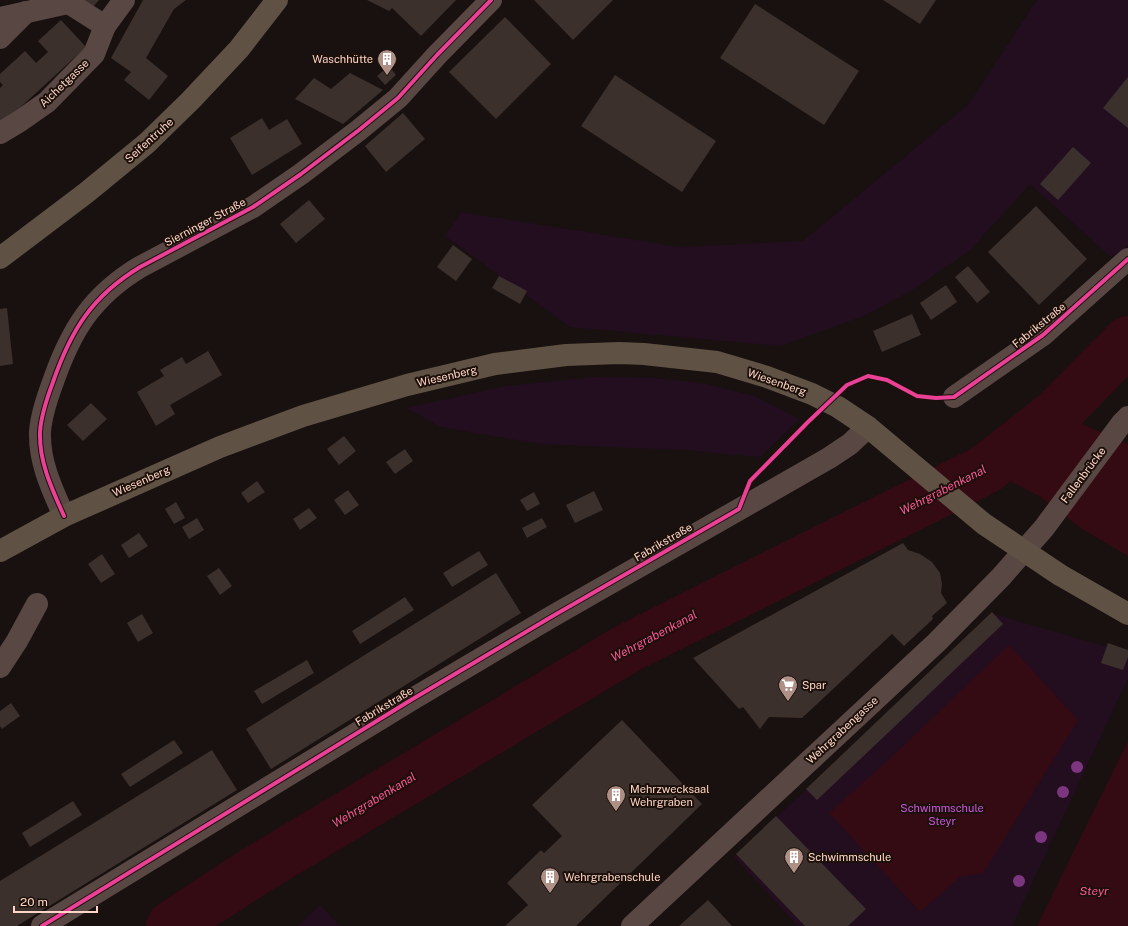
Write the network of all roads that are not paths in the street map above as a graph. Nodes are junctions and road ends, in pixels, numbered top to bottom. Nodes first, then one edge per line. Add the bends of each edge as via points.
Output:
1 (124, 0) edge
2 (277, 0) edge
3 (491, 0) edge
4 (66, 1) edge
5 (26, 12) junction
6 (0, 18) edge
7 (104, 26) junction
8 (0, 38) edge
9 (0, 132) edge
10 (0, 258) edge
11 (1128, 259) edge
12 (954, 397) dead end
13 (1125, 420) edge
14 (868, 427) junction
15 (64, 516) junction
16 (1044, 528) joint
17 (0, 551) edge
18 (1024, 551) junction
19 (37, 604) dead end
20 (1128, 614) edge
21 (0, 666) edge
22 (42, 926) edge
23 (632, 926) edge

1 - 7 street, Aichetgasse
2 - 10 main road, Seifentruhe via 239,49 192,100 147,143
3 - 15 street, Sierninger Straße via 398,98 359,130 253,207 123,277 90,308 76,329 60,363 45,403 40,431 42,458
4 - 5 street
4 - 7 street
5 - 6 street
5 - 8 street
7 - 9 street, Aichetgasse via 94,54 47,102
11 - 12 street, Fabrikstraße via 1043,335
13 - 16 street, Fallenbrücke
14 - 15 main road, Wiesenberg via 812,394 717,362 644,354 566,355 495,364 407,385 303,416 220,447
14 - 18 main road, Wiesenberg via 984,524
14 - 22 street, Fabrikstraße via 850,444 829,458 491,652
15 - 17 main road, Wiesenberg
16 - 18 street, Wehrgrabengasse
18 - 20 main road
18 - 23 street, Wehrgrabengasse via 936,643
19 - 21 street via 18,640

